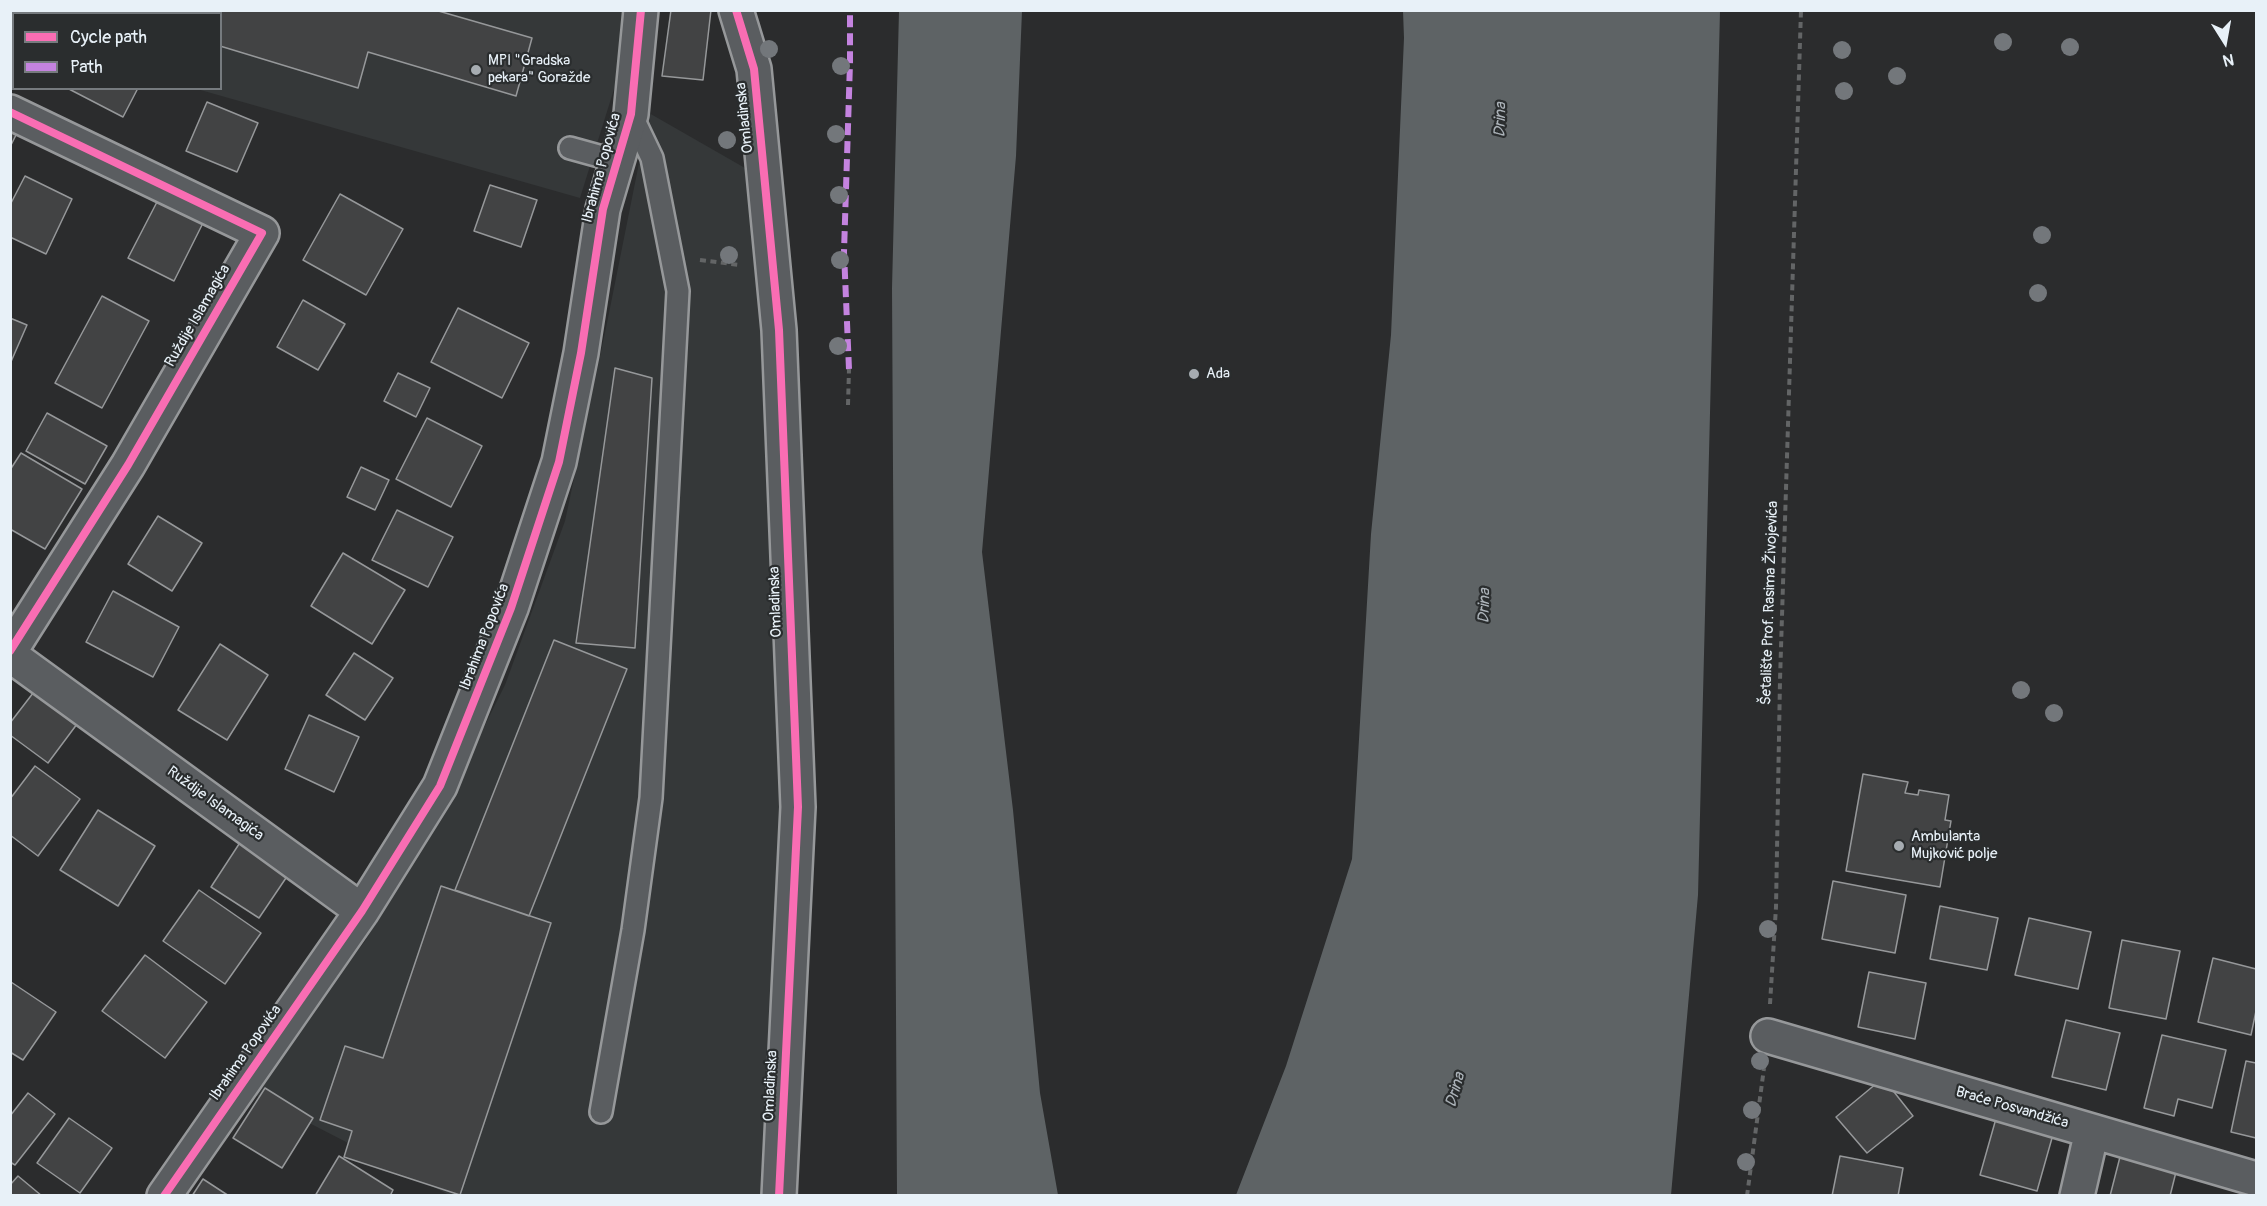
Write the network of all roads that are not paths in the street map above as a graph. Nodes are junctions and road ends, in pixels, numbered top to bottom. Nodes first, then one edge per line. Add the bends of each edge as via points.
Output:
1 (641, 10) edge
2 (736, 10) edge
3 (10, 112) edge
4 (631, 114) junction
5 (570, 148) dead end
6 (617, 161) junction
7 (10, 653) edge
8 (362, 911) junction
9 (1768, 1036) road end
10 (602, 1112) dead end
11 (2092, 1131) junction
12 (2256, 1179) edge
13 (164, 1196) edge
14 (778, 1196) edge
15 (2077, 1196) edge

1 - 4 street, Ibrahima Popovića
2 - 14 street, Omladinska via 754,69 779,330 798,807
3 - 7 street, Ruždije Islamagića via 262,233 128,465
4 - 6 street, Ibrahima Popovića
4 - 10 lane via 652,158 678,291 651,798
5 - 6 lane
6 - 8 street, Ibrahima Popovića via 603,209 559,462 511,608 440,786
7 - 8 street, Ruždije Islamagića
8 - 13 street, Ibrahima Popovića
9 - 11 street, Braće Posvandžića
11 - 12 street, Braće Posvandžića
11 - 15 street

